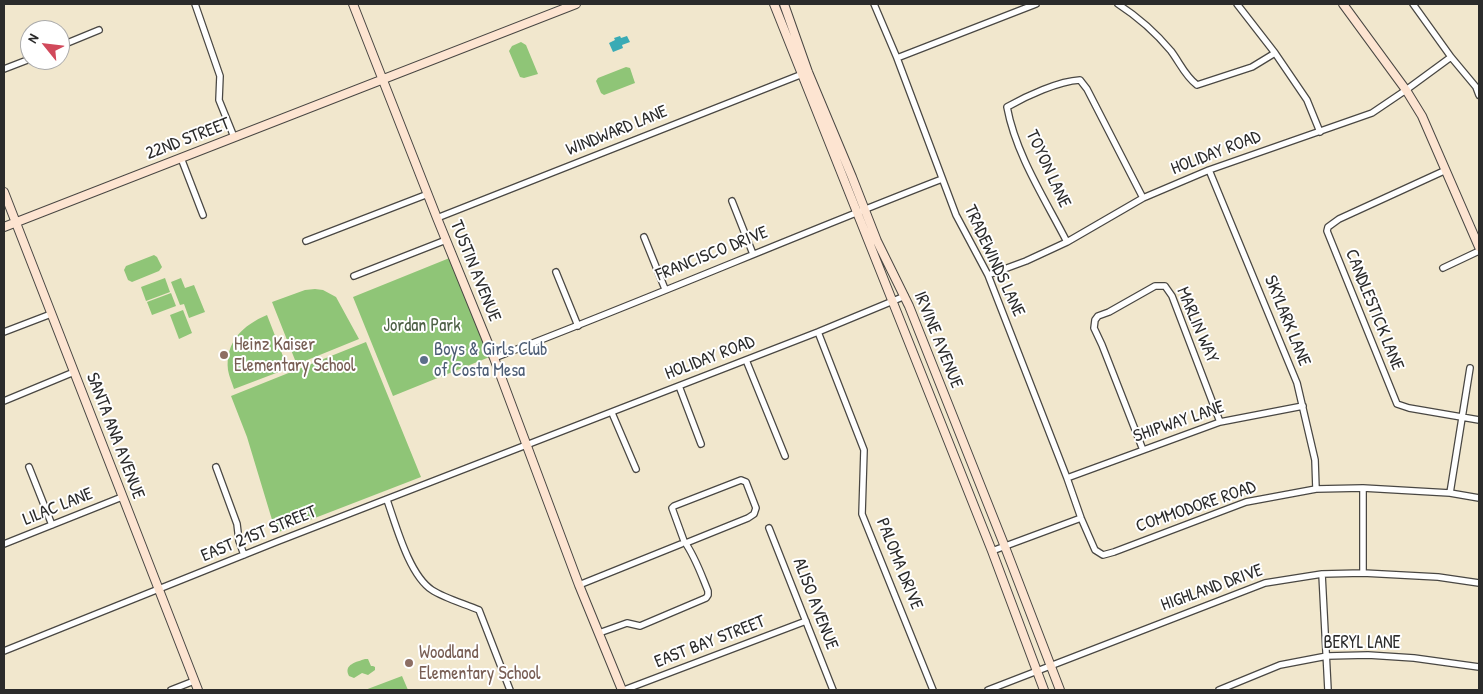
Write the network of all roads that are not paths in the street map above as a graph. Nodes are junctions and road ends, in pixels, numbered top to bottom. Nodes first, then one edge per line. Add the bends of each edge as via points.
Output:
1 (194, 4) edge
2 (353, 4) edge
3 (576, 4) edge
4 (774, 4) edge
5 (784, 4) edge
6 (874, 4) edge
7 (1036, 4) edge
8 (1118, 4) edge
9 (1237, 4) edge
10 (1342, 4) edge
11 (1414, 4) edge
12 (99, 30) dead end
13 (70, 42) edge
14 (1274, 53) junction
15 (1451, 57) junction
16 (897, 58) junction
17 (20, 62) edge
18 (4, 69) edge
19 (805, 73) junction
20 (383, 79) junction
21 (1406, 90) junction
22 (1479, 95) edge
23 (1320, 132) junction
24 (234, 137) junction
25 (181, 158) junction
26 (1209, 170) junction
27 (1446, 170) junction
28 (942, 179) junction
29 (4, 192) edge
30 (428, 194) junction
31 (1143, 198) junction
32 (732, 201) dead end
33 (860, 210) junction
34 (203, 215) dead end
35 (437, 218) junction
36 (15, 222) junction
37 (4, 227) edge
38 (644, 238) dead end
39 (446, 240) junction
40 (306, 241) dead end
41 (1067, 242) junction
42 (1479, 249) edge
43 (753, 254) junction
44 (1443, 268) dead end
45 (556, 272) dead end
46 (988, 275) junction
47 (354, 276) dead end
48 (665, 289) junction
49 (905, 296) junction
50 (892, 301) junction
51 (51, 314) junction
52 (578, 326) junction
53 (4, 332) edge
54 (818, 332) junction
55 (494, 358) junction
56 (746, 360) junction
57 (1470, 368) dead end
58 (74, 372) junction
59 (678, 386) junction
60 (4, 401) edge
61 (1303, 406) junction
62 (612, 413) junction
63 (1462, 417) junction
64 (1479, 420) edge
65 (1220, 422) junction
66 (701, 444) dead end
67 (526, 446) junction
68 (1143, 450) junction
69 (785, 456) dead end
70 (216, 466) dead end
71 (29, 467) dead end
72 (636, 469) dead end
73 (1067, 478) junction
74 (1363, 488) junction
75 (1316, 489) junction
76 (1450, 493) junction
77 (122, 497) junction
78 (1479, 498) edge
79 (387, 500) junction
80 (1081, 518) junction
81 (52, 525) junction
82 (770, 528) dead end
83 (684, 543) junction
84 (4, 544) edge
85 (1005, 547) junction
86 (992, 551) junction
87 (244, 555) junction
88 (1103, 555) joint
89 (1363, 573) junction
90 (1322, 574) junction
91 (1479, 583) edge
92 (579, 585) junction
93 (159, 590) junction
94 (806, 621) junction
95 (599, 633) junction
96 (4, 651) edge
97 (1327, 656) junction
98 (1051, 666) junction
99 (1479, 667) edge
100 (1037, 672) junction
101 (194, 681) junction
102 (1232, 688) edge
103 (171, 690) edge
104 (198, 690) edge
105 (510, 690) edge
106 (623, 690) edge
107 (833, 690) edge
108 (933, 690) edge
109 (988, 690) edge
110 (1044, 690) edge
111 (1060, 690) edge
112 (1219, 690) edge
113 (1328, 690) edge

1 - 24 street via 220,76 219,100
2 - 20 street, TUSTIN AVENUE
3 - 20 street, 22ND STREET
4 - 19 street, IRVINE AVENUE
5 - 19 street, IRVINE AVENUE
6 - 16 street, TRADEWINDS LANE
7 - 16 street
8 - 14 street via 1149,27 1197,85 1252,67
9 - 14 street
10 - 21 street
11 - 15 street
12 - 13 street
14 - 23 street via 1307,100
15 - 21 street, HOLIDAY ROAD
15 - 22 street
16 - 28 street, TRADEWINDS LANE
17 - 18 street
19 - 33 street, IRVINE AVENUE
19 - 35 street, WINDWARD LANE
20 - 24 street, 22ND STREET
20 - 30 street, TUSTIN AVENUE
21 - 23 street, HOLIDAY ROAD via 1372,113
21 - 27 street via 1422,116
23 - 26 street, HOLIDAY ROAD
24 - 25 street, 22ND STREET
25 - 34 street
25 - 36 street, 22ND STREET
26 - 31 street, HOLIDAY ROAD
26 - 61 street, SKYLARK LANE via 1297,383
27 - 42 street
27 - 63 street, CANDLESTICK LANE via 1339,219 1327,231 1396,403
28 - 33 street, FRANCISCO DRIVE
28 - 46 street, TRADEWINDS LANE via 956,215
29 - 36 street, SANTA ANA AVENUE
30 - 35 street, TUSTIN AVENUE
30 - 40 street
31 - 41 street, HOLIDAY ROAD
31 - 41 street, TOYON LANE via 1080,80 1020,100 1008,107 1010,121 1026,162
32 - 43 street
33 - 43 street, FRANCISCO DRIVE
33 - 49 street, IRVINE AVENUE
33 - 50 street, IRVINE AVENUE
35 - 39 street, TUSTIN AVENUE
36 - 37 street, 22ND STREET
36 - 51 street, SANTA ANA AVENUE
38 - 48 street
39 - 47 street
39 - 55 street, TUSTIN AVENUE
41 - 46 street, HOLIDAY ROAD
42 - 44 street
43 - 48 street, FRANCISCO DRIVE
45 - 52 street
46 - 73 street, TRADEWINDS LANE
48 - 52 street, FRANCISCO DRIVE
49 - 50 street, HOLIDAY ROAD
49 - 85 street, IRVINE AVENUE
50 - 54 street, HOLIDAY ROAD
50 - 86 street, IRVINE AVENUE
51 - 53 street
51 - 58 street, SANTA ANA AVENUE
52 - 55 street, FRANCISCO DRIVE
54 - 56 street, HOLIDAY ROAD
54 - 108 street, PALOMA DRIVE via 864,450 862,514
55 - 67 street, TUSTIN AVENUE
56 - 59 street, HOLIDAY ROAD
56 - 69 street
57 - 63 street
58 - 60 street
58 - 77 street, SANTA ANA AVENUE
59 - 62 street, HOLIDAY ROAD
59 - 66 street
61 - 65 street, SHIPWAY LANE
61 - 75 street, SKYLARK LANE via 1315,460
62 - 67 street, HOLIDAY ROAD
62 - 72 street
63 - 64 street
63 - 76 street
65 - 68 street, SHIPWAY LANE
65 - 68 street, MARLIN WAY via 1172,296 1165,286 1155,286 1098,316 1094,328
67 - 79 street, EAST 21ST STREET
67 - 92 street, TUSTIN AVENUE
68 - 73 street, SHIPWAY LANE
70 - 87 street via 237,524
71 - 81 street
73 - 80 street, TRADEWINDS LANE
74 - 75 street, COMMODORE ROAD
74 - 76 street, COMMODORE ROAD
74 - 89 street
75 - 88 street, COMMODORE ROAD via 1246,502
76 - 78 street, COMMODORE ROAD
77 - 81 street, LILAC LANE
77 - 93 street, SANTA ANA AVENUE
79 - 87 street, EAST 21ST STREET
79 - 105 street via 418,576 431,589 478,610
80 - 85 street
80 - 88 street, TRADEWINDS LANE via 1095,550
81 - 84 street, LILAC LANE
82 - 94 street, ALISO AVENUE
83 - 83 street via 754,514 756,508 746,482 740,480 674,506 672,510
83 - 92 street
83 - 95 street via 692,551 708,591 706,598 640,626 627,623
85 - 86 street
85 - 98 street, IRVINE AVENUE
86 - 100 street, IRVINE AVENUE
87 - 93 street, EAST 21ST STREET
89 - 90 street, HIGHLAND DRIVE
89 - 91 street, HIGHLAND DRIVE
90 - 97 street
90 - 98 street, HIGHLAND DRIVE via 1265,583
92 - 95 street, TUSTIN AVENUE
93 - 96 street, EAST 21ST STREET
93 - 101 street, SANTA ANA AVENUE
94 - 106 street, EAST BAY STREET
94 - 107 street, ALISO AVENUE
95 - 106 street, TUSTIN AVENUE
97 - 99 street, BERYL LANE via 1414,658
97 - 102 street, BERYL LANE via 1280,664
97 - 113 street
98 - 100 street, HIGHLAND DRIVE
98 - 111 street, IRVINE AVENUE
100 - 109 street, HIGHLAND DRIVE
100 - 110 street, IRVINE AVENUE
101 - 103 street
101 - 104 street, SANTA ANA AVENUE
102 - 112 street, BERYL LANE

